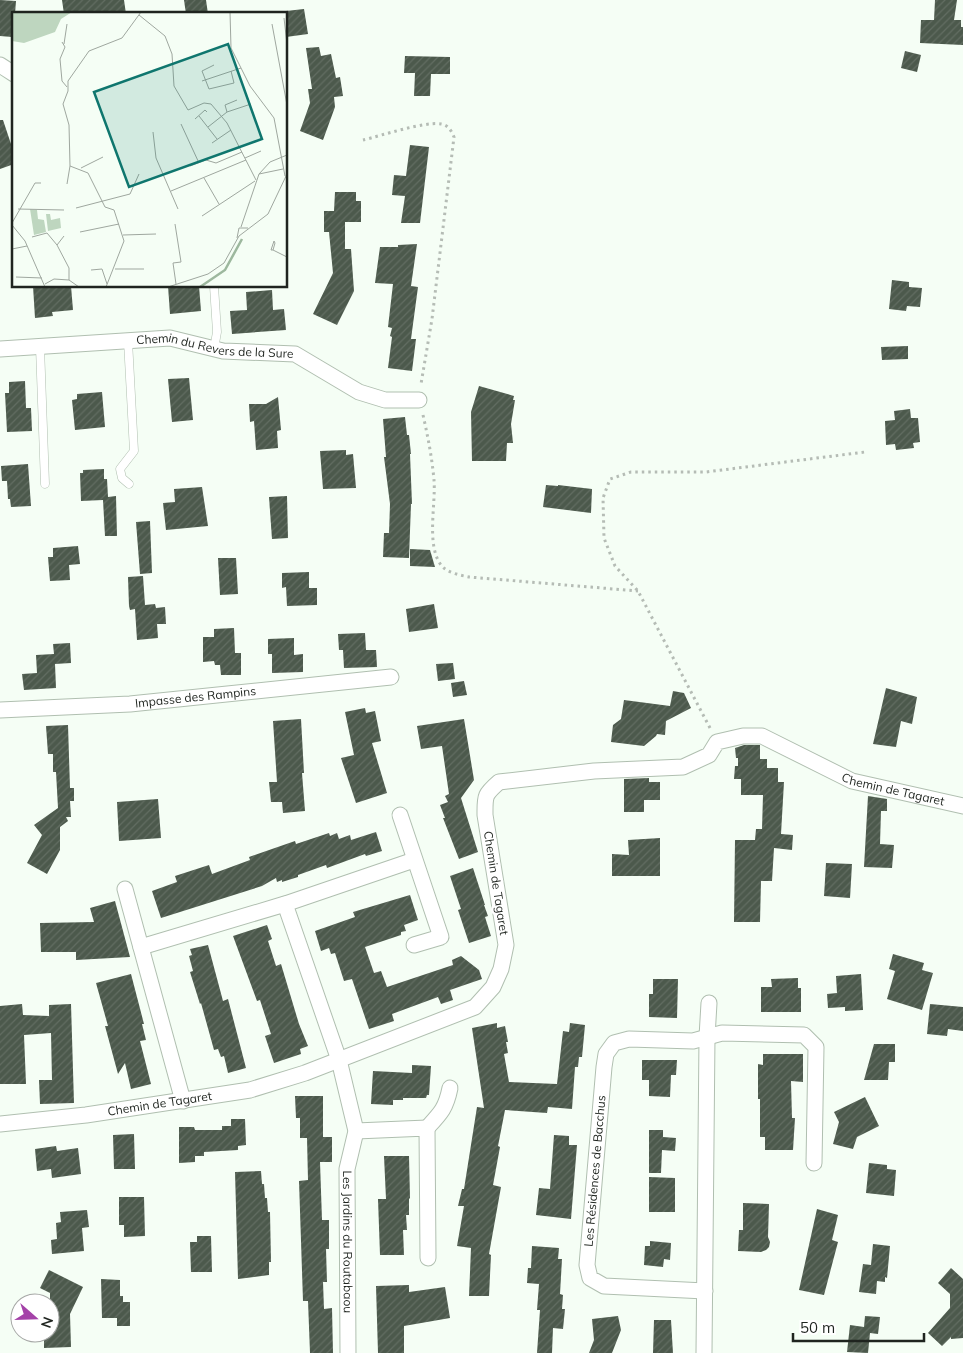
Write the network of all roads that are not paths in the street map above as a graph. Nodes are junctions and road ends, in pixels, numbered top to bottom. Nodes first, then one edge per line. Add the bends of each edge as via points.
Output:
1 (0, 65) edge
2 (12, 73) edge
3 (214, 288) edge
4 (128, 341) junction
5 (40, 346) junction
6 (0, 349) edge
7 (214, 350) junction
8 (419, 400) road end
9 (45, 484) dead end
10 (129, 484) dead end
11 (391, 677) dead end
12 (0, 710) edge
13 (963, 806) edge
14 (400, 815) dead end
15 (414, 860) junction
16 (125, 889) dead end
17 (285, 904) junction
18 (414, 945) dead end
19 (141, 947) junction
20 (709, 1003) dead end
21 (707, 1037) junction
22 (339, 1060) junction
23 (450, 1088) dead end
24 (183, 1101) junction
25 (0, 1124) edge
26 (427, 1128) junction
27 (356, 1131) junction
28 (814, 1163) dead end
29 (428, 1258) dead end
30 (705, 1291) junction
31 (348, 1353) edge
32 (704, 1353) edge

1 - 2 street
3 - 7 lane via 217,332
4 - 5 street, Chemin du Revers de la Sure
4 - 7 street, Chemin du Revers de la Sure via 170,338
4 - 10 lane via 134,451 120,469 122,478
5 - 6 street, Chemin du Revers de la Sure
5 - 9 lane
7 - 8 street, Chemin du Revers de la Sure via 295,354 359,392 385,400
11 - 12 street, Impasse des Rampins via 130,704
13 - 22 street, Chemin de Tagaret via 852,781 762,736 743,736 718,742 709,755 683,767 499,782 484,797 484,815 506,945 494,987 475,1007
14 - 15 street
15 - 17 street
15 - 18 street via 440,937
16 - 19 street
17 - 19 street
17 - 22 street, Les Jardins du Routabaou
19 - 24 street
20 - 21 street
21 - 28 street, Les Résidences de Bacchus via 722,1033 804,1035 816,1047
21 - 30 street
21 - 30 street, Les Résidences de Bacchus via 693,1041 629,1039 614,1043 606,1054 587,1265 590,1278 604,1286
22 - 24 street, Chemin de Tagaret via 250,1090
22 - 27 street, Les Jardins du Routabaou
23 - 26 street via 444,1111
24 - 25 street, Chemin de Tagaret
26 - 27 street
26 - 29 street
27 - 31 street, Les Jardins du Routabaou via 347,1169
30 - 32 street

